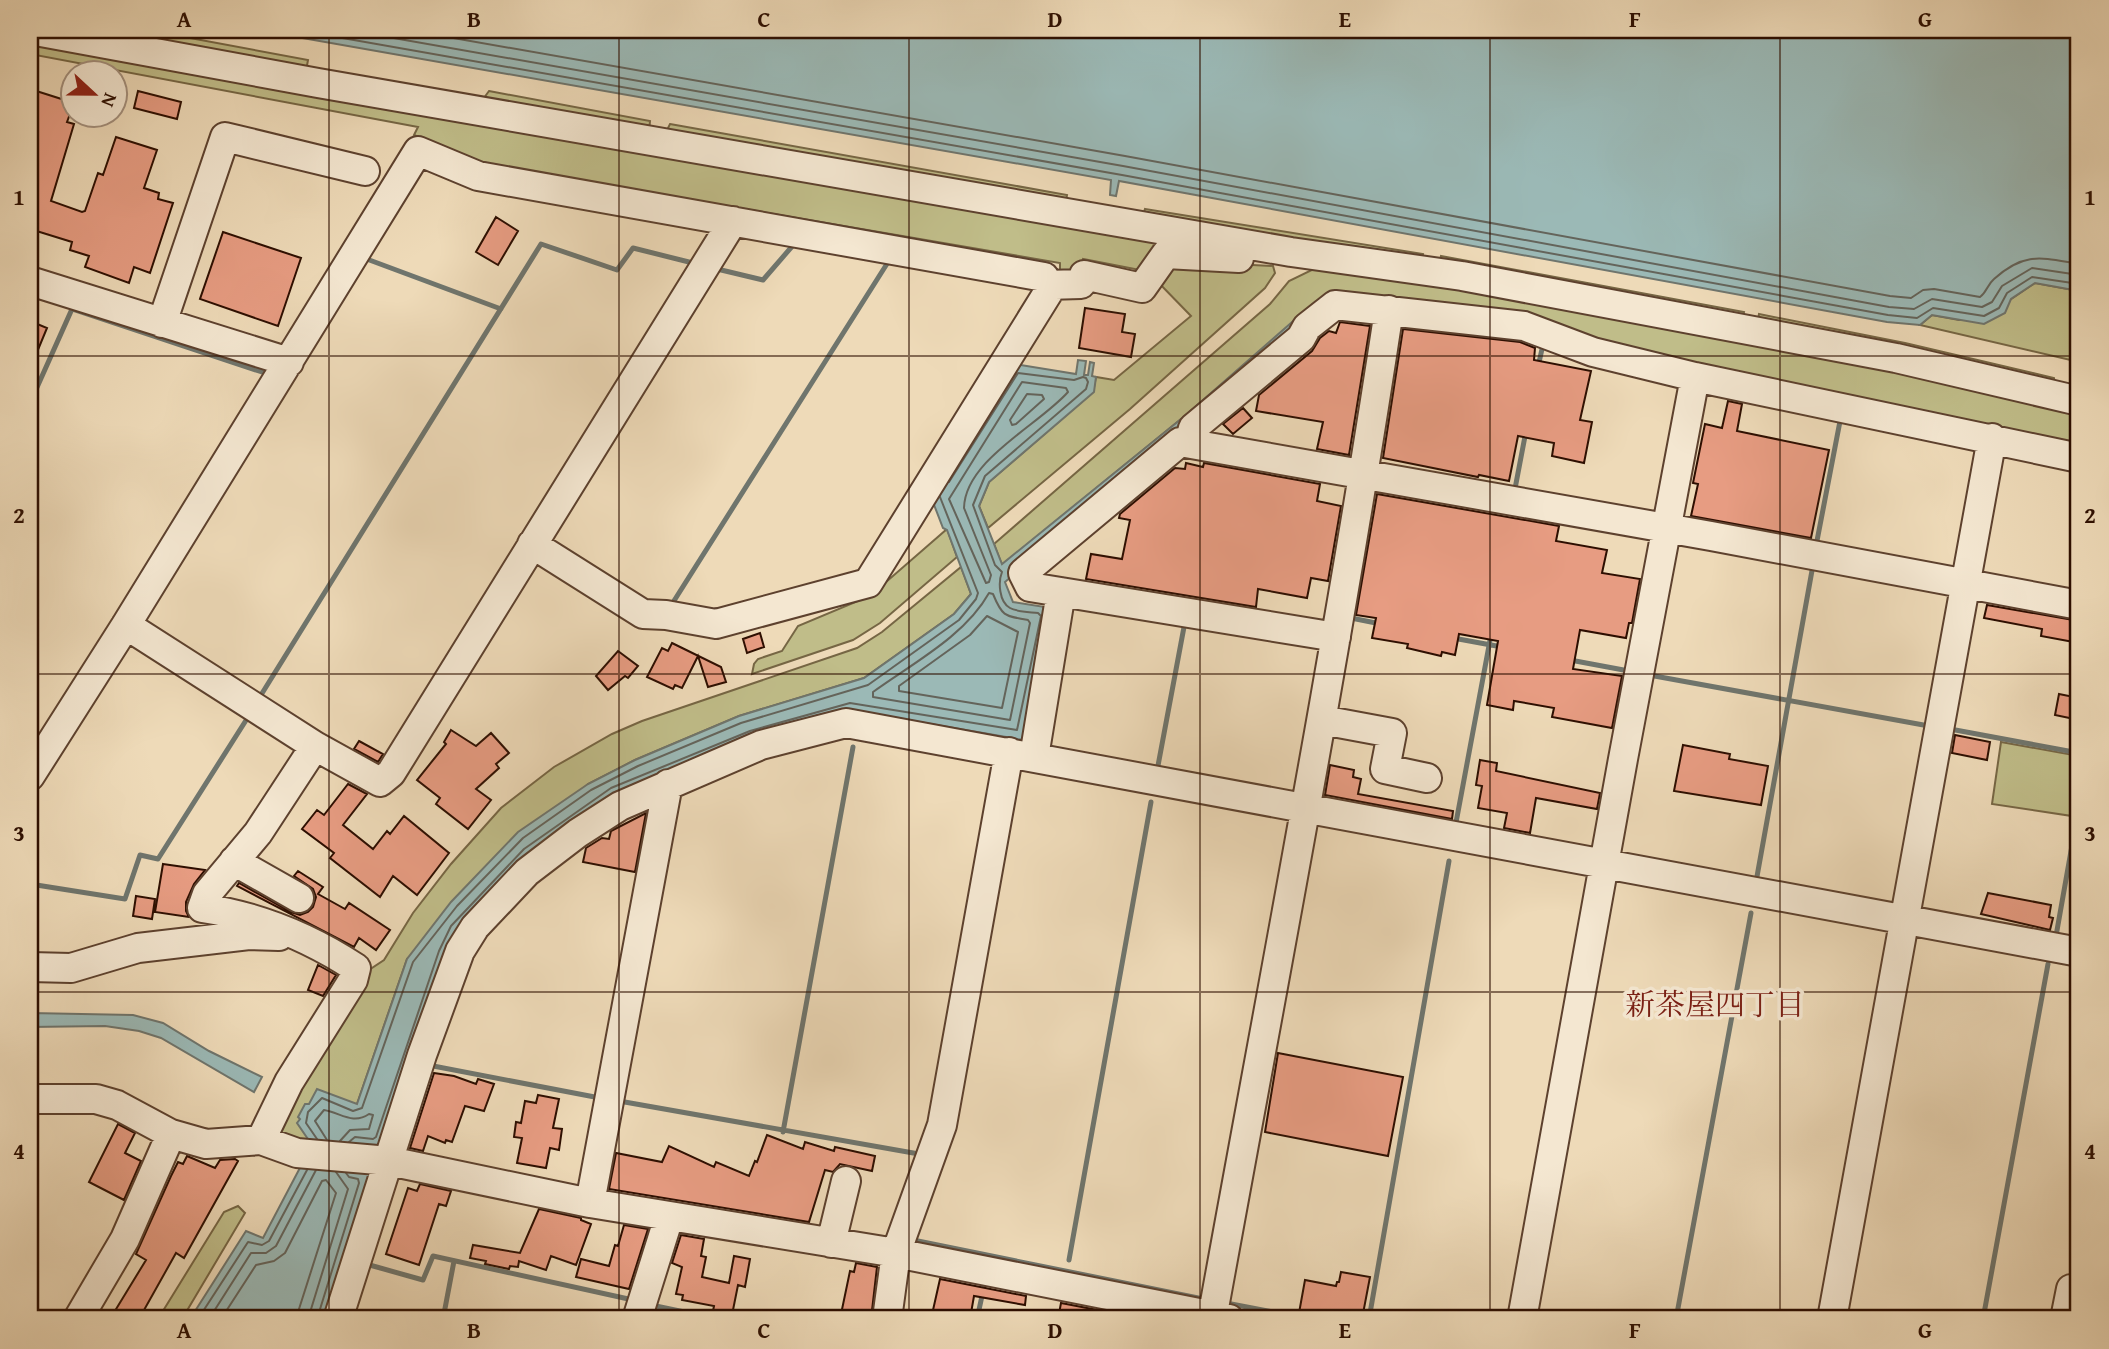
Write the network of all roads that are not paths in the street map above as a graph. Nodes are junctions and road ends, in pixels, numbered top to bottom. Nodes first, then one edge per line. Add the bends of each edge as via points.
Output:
1 (30, 30) edge
2 (365, 171) dead end
3 (733, 221) junction
4 (1291, 252) junction
5 (30, 281) edge
6 (1047, 285) junction
7 (1389, 310) junction
8 (162, 323) junction
9 (289, 362) junction
10 (1695, 377) junction
11 (2079, 401) edge
12 (1992, 438) junction
13 (1189, 443) junction
14 (2079, 458) edge
15 (1364, 475) junction
16 (1666, 528) junction
17 (532, 544) junction
18 (1964, 585) junction
19 (1061, 592) junction
20 (2079, 605) edge
21 (126, 625) junction
22 (1336, 638) junction
23 (1322, 720) junction
24 (315, 746) junction
25 (1021, 754) junction
26 (30, 776) edge
27 (1427, 778) dead end
28 (668, 784) junction
29 (1307, 807) junction
30 (234, 861) junction
31 (1604, 863) junction
32 (299, 898) dead end
33 (1904, 920) junction
34 (295, 937) junction
35 (2079, 952) edge
36 (30, 967) edge
37 (30, 1099) edge
38 (171, 1134) junction
39 (261, 1140) junction
40 (389, 1161) junction
41 (846, 1181) dead end
42 (590, 1203) junction
43 (669, 1217) junction
44 (831, 1242) junction
45 (896, 1253) junction
46 (2071, 1289) dead end
47 (1218, 1318) edge
48 (78, 1319) edge
49 (338, 1319) edge
50 (637, 1319) edge
51 (887, 1319) edge
52 (1522, 1319) edge
53 (1832, 1319) edge
54 (2065, 1319) edge

1 - 4 street
2 - 8 street via 225,137
3 - 6 street via 1044,277
3 - 9 street via 478,176 418,152
3 - 17 street
4 - 6 street via 1275,260 1166,254 1142,288 1084,275 1081,284
4 - 11 street via 1476,278 1896,358
5 - 8 street
6 - 17 street via 1049,291 868,583 716,624 643,614
7 - 10 street via 1524,326 1593,352
7 - 13 street via 1335,305 1194,428
7 - 15 street
8 - 9 street
9 - 21 street
10 - 12 street
10 - 16 street
12 - 14 street
12 - 18 street
13 - 15 street
13 - 19 street via 1180,442 1024,573 1030,587
15 - 16 street
15 - 22 street
16 - 18 street
16 - 31 street
17 - 24 street via 391,773 380,782
18 - 20 street
18 - 33 street
19 - 22 street
19 - 25 street
21 - 24 street
21 - 26 street
22 - 23 street
23 - 27 street via 1392,733 1385,769
23 - 29 street
24 - 30 street
25 - 28 street via 846,723 761,745
25 - 29 street
25 - 45 street via 942,1125
28 - 40 street via 620,806 578,833 527,872 475,927 460,951
28 - 42 street
29 - 31 street
29 - 47 street
30 - 32 street
30 - 34 street via 207,894 202,908 270,923
31 - 33 street
31 - 52 street
33 - 35 street
33 - 53 street
34 - 36 street via 222,938 138,948 71,968
34 - 39 street via 356,968 289,1082
37 - 38 street via 96,1099
38 - 39 street via 206,1144
38 - 48 street via 125,1239
39 - 40 street via 298,1153
40 - 42 street
40 - 49 street
41 - 44 street
42 - 43 street
43 - 44 street
43 - 50 street
44 - 45 street
45 - 47 street
45 - 51 street
46 - 54 street

